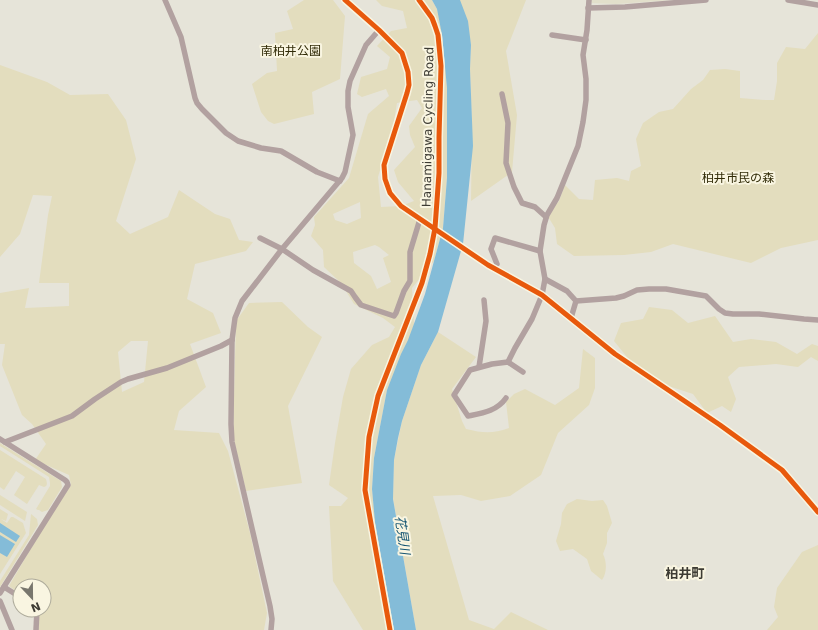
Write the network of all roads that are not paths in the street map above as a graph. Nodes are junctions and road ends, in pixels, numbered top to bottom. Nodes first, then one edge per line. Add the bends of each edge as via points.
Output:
1 (165, 0) edge
2 (345, 0) edge
3 (589, 0) edge
4 (706, 0) edge
5 (788, 0) edge
6 (818, 5) edge
7 (588, 8) junction
8 (379, 30) junction
9 (552, 35) dead end
10 (586, 40) junction
11 (502, 94) dead end
12 (340, 181) junction
13 (546, 217) junction
14 (423, 221) junction
15 (260, 238) dead end
16 (282, 249) junction
17 (540, 251) junction
18 (497, 264) dead end
19 (545, 279) junction
20 (542, 295) junction
21 (484, 300) dead end
22 (576, 301) junction
23 (571, 318) junction
24 (818, 320) edge
25 (232, 340) junction
26 (508, 362) junction
27 (479, 367) junction
28 (523, 372) dead end
29 (506, 398) dead end
30 (2, 441) edge
31 (818, 512) edge
32 (4, 587) junction
33 (12, 592) edge
34 (0, 593) edge
35 (0, 600) edge
36 (37, 618) edge
37 (12, 630) edge
38 (36, 630) edge
39 (271, 630) edge

1 - 12 street via 181,37 195,98 202,109 238,141 281,151 317,172
2 - 8 street
3 - 7 street
4 - 7 street
5 - 6 street
7 - 10 street
8 - 12 street via 366,45 350,81 348,107 353,135 345,172
8 - 14 street via 402,53 409,85 384,165 385,179 390,193 401,206
9 - 10 street
10 - 13 street via 583,55 586,100 578,146 557,198
11 - 13 street via 508,123 506,163 514,187 522,203 536,207
12 - 16 street
13 - 17 street
14 - 16 street via 410,252 410,281 394,316 361,305 351,291
14 - 20 street via 488,265
15 - 16 street
16 - 25 street via 242,301 235,318
17 - 18 street via 495,238 491,249
17 - 19 street
19 - 20 street
19 - 22 street via 567,291
20 - 23 street
20 - 26 street
21 - 27 street via 486,321
22 - 23 street
22 - 24 street via 616,298 637,290 666,289 706,296 725,313
23 - 31 street via 615,354 782,470
25 - 30 street via 167,368 121,382 72,416
25 - 39 street via 232,442 270,606
26 - 27 street
26 - 28 street
27 - 29 street via 470,370 454,395 468,416 498,407
30 - 32 street via 65,480 68,485
32 - 33 street
32 - 34 street
35 - 37 street
36 - 38 street

